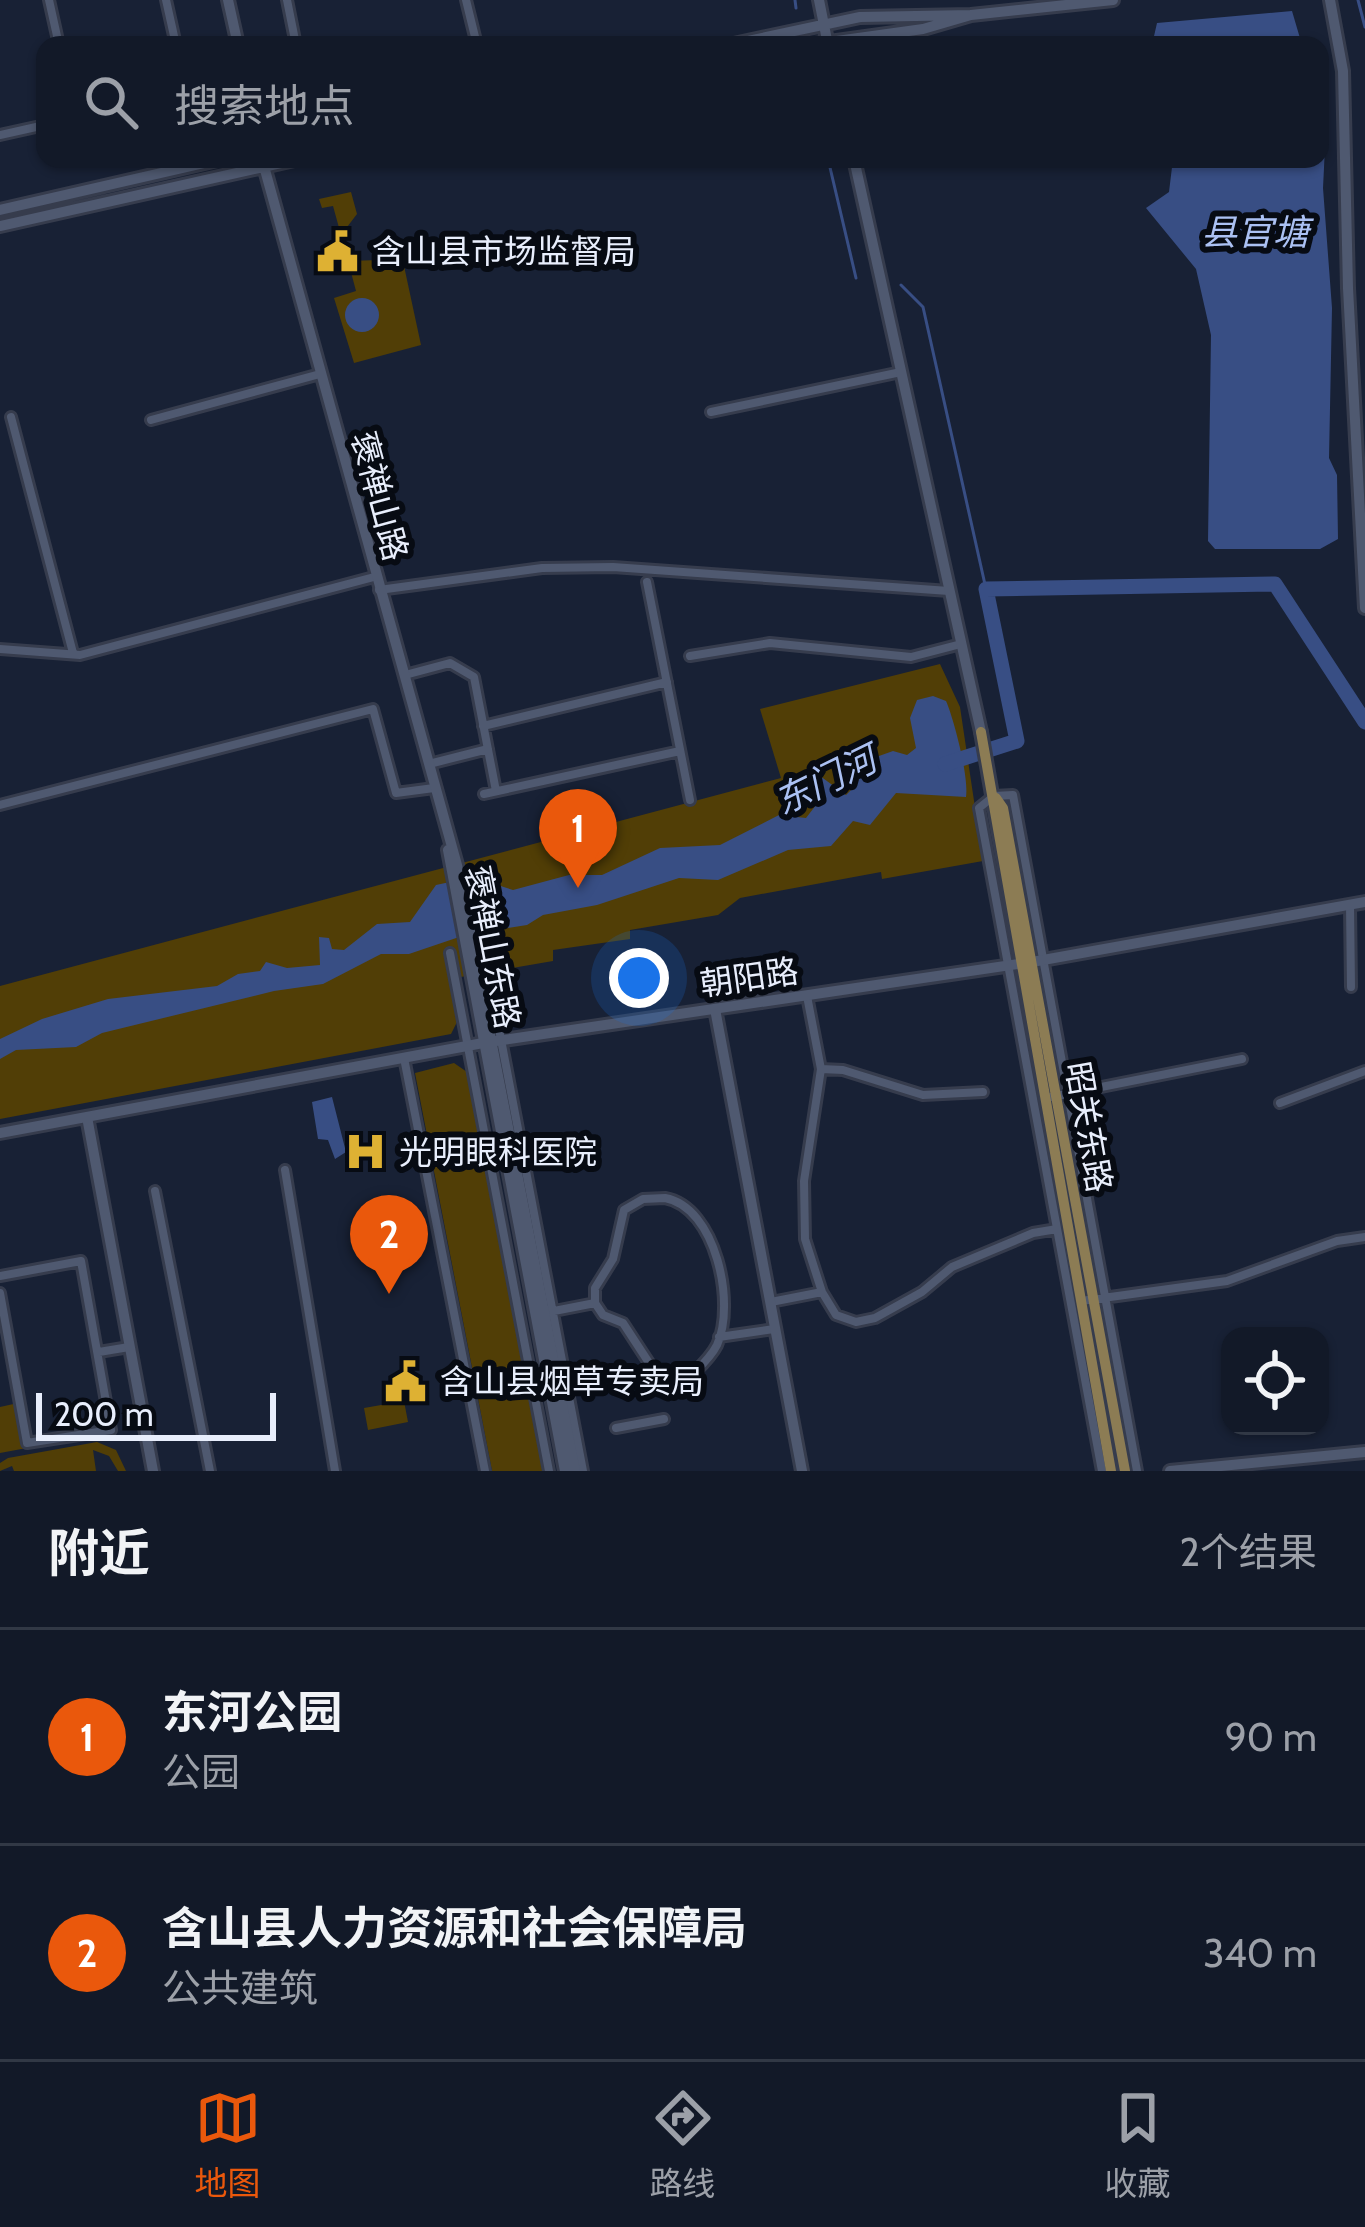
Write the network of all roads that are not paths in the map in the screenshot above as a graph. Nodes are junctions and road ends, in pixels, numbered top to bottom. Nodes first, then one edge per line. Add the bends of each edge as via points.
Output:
1 (50, 0) edge
2 (166, 0) edge
3 (228, 0) edge
4 (286, 0) edge
5 (466, 0) edge
6 (819, 0) edge
7 (1113, 0) edge
8 (1330, 0) edge
9 (971, 15) junction
10 (824, 23) junction
11 (57, 36) edge
12 (174, 36) edge
13 (236, 36) edge
14 (294, 36) edge
15 (475, 36) edge
16 (768, 36) edge
17 (827, 36) edge
18 (876, 36) edge
19 (36, 127) edge
20 (0, 135) edge
21 (183, 168) edge
22 (242, 168) edge
23 (264, 168) edge
24 (856, 168) edge
25 (0, 210) edge
26 (0, 225) edge
27 (901, 372) junction
28 (320, 374) junction
29 (711, 412) dead end
30 (11, 417) dead end
31 (151, 420) dead end
32 (647, 582) dead end
33 (376, 584) junction
34 (950, 591) junction
35 (1365, 608) edge
36 (961, 644) junction
37 (0, 649) edge
38 (73, 653) junction
39 (690, 656) dead end
40 (403, 676) junction
41 (667, 682) junction
42 (483, 727) junction
43 (488, 749) junction
44 (680, 751) junction
45 (428, 764) junction
46 (434, 788) junction
47 (496, 791) junction
48 (484, 794) dead end
49 (994, 796) junction
50 (690, 800) dead end
51 (0, 805) edge
52 (448, 847) joint
53 (1365, 902) edge
54 (1351, 903) junction
55 (483, 945) dead end
56 (450, 952) dead end
57 (1026, 963) junction
58 (1351, 987) dead end
59 (807, 996) junction
60 (715, 1009) junction
61 (492, 1042) junction
62 (468, 1046) junction
63 (404, 1058) junction
64 (1242, 1059) dead end
65 (820, 1069) junction
66 (1365, 1071) edge
67 (983, 1092) dead end
68 (1056, 1096) junction
69 (1280, 1103) dead end
70 (87, 1117) junction
71 (0, 1133) edge
72 (285, 1170) dead end
73 (154, 1191) dead end
74 (1062, 1228) junction
75 (1365, 1237) edge
76 (0, 1276) edge
77 (822, 1292) junction
78 (0, 1293) edge
79 (1093, 1299) junction
80 (769, 1302) junction
81 (595, 1303) junction
82 (544, 1313) junction
83 (774, 1329) junction
84 (719, 1337) junction
85 (129, 1347) junction
86 (99, 1352) junction
87 (664, 1419) dead end
88 (616, 1428) dead end
89 (1365, 1452) edge
90 (153, 1471) edge
91 (210, 1471) edge
92 (335, 1471) edge
93 (485, 1471) edge
94 (549, 1471) edge
95 (565, 1471) edge
96 (579, 1471) edge
97 (802, 1471) edge
98 (1107, 1471) edge
99 (1125, 1471) edge
100 (1137, 1471) edge
101 (1170, 1471) edge

1 - 11 street
2 - 12 street
3 - 13 main road
4 - 14 street
5 - 15 street
6 - 10 main road
7 - 9 main road
8 - 35 main road via 1343,71
9 - 10 main road
9 - 18 main road
10 - 16 main road
10 - 17 main road
19 - 20 street
21 - 25 main road
22 - 26 main road
23 - 28 main road, 褒禅山路
24 - 27 main road, 昭关东路
27 - 29 street
27 - 34 main road, 昭关东路
28 - 31 street
28 - 33 main road, 褒禅山路
30 - 38 street
32 - 41 street
33 - 34 street via 613,567
33 - 38 street
33 - 40 main road, 褒禅山路
34 - 36 main road, 昭关东路
36 - 39 street via 911,657 770,643
36 - 49 main road, 昭关东路
37 - 38 street
40 - 42 street via 442,664 468,670
40 - 45 main road, 褒禅山路
41 - 42 street
41 - 44 street
42 - 43 street
43 - 45 street
43 - 47 street
44 - 47 street
44 - 50 street
45 - 46 main road, 褒禅山路
46 - 51 street via 396,794 374,709
46 - 52 main road, 褒禅山路
47 - 48 street
49 - 57 main road, 昭关东路
49 - 57 street via 1013,795
52 - 61 main road, 褒禅山东路
53 - 54 main road, 朝阳路
54 - 57 main road, 朝阳路
54 - 58 street
55 - 61 street
56 - 62 street
57 - 59 main road, 朝阳路
57 - 68 main road, 昭关东路
57 - 68 street
57 - 74 street
59 - 60 main road, 朝阳路
59 - 65 street
60 - 61 main road, 朝阳路
60 - 80 main road
61 - 62 main road, 朝阳路
61 - 82 main road, 褒禅山东路
62 - 63 main road, 朝阳路
62 - 94 street
63 - 70 main road, 朝阳路
63 - 93 street
64 - 68 street
65 - 67 street via 923,1095
65 - 77 street via 802,1213
66 - 69 street
68 - 74 main road, 昭关东路
68 - 79 main road, 昭关东路
70 - 71 main road, 朝阳路
70 - 85 main road
72 - 92 street
73 - 91 street
74 - 77 street via 952,1267 875,1318 845,1320
74 - 79 main road, 昭关东路
74 - 98 street
75 - 79 street via 1227,1281
76 - 86 street via 81,1261
77 - 80 street
78 - 86 street via 30,1445 110,1430
79 - 98 main road, 昭关东路
79 - 99 main road, 昭关东路
79 - 100 street
80 - 83 main road
81 - 82 street
81 - 84 street via 622,1323 655,1372 669,1376 692,1375
81 - 84 street via 624,1210 643,1199 672,1198 710,1237 723,1301
82 - 95 main road, 褒禅山东路
82 - 96 main road, 褒禅山东路
83 - 84 street
83 - 97 main road
85 - 86 street
85 - 90 main road
87 - 88 street
89 - 101 main road

